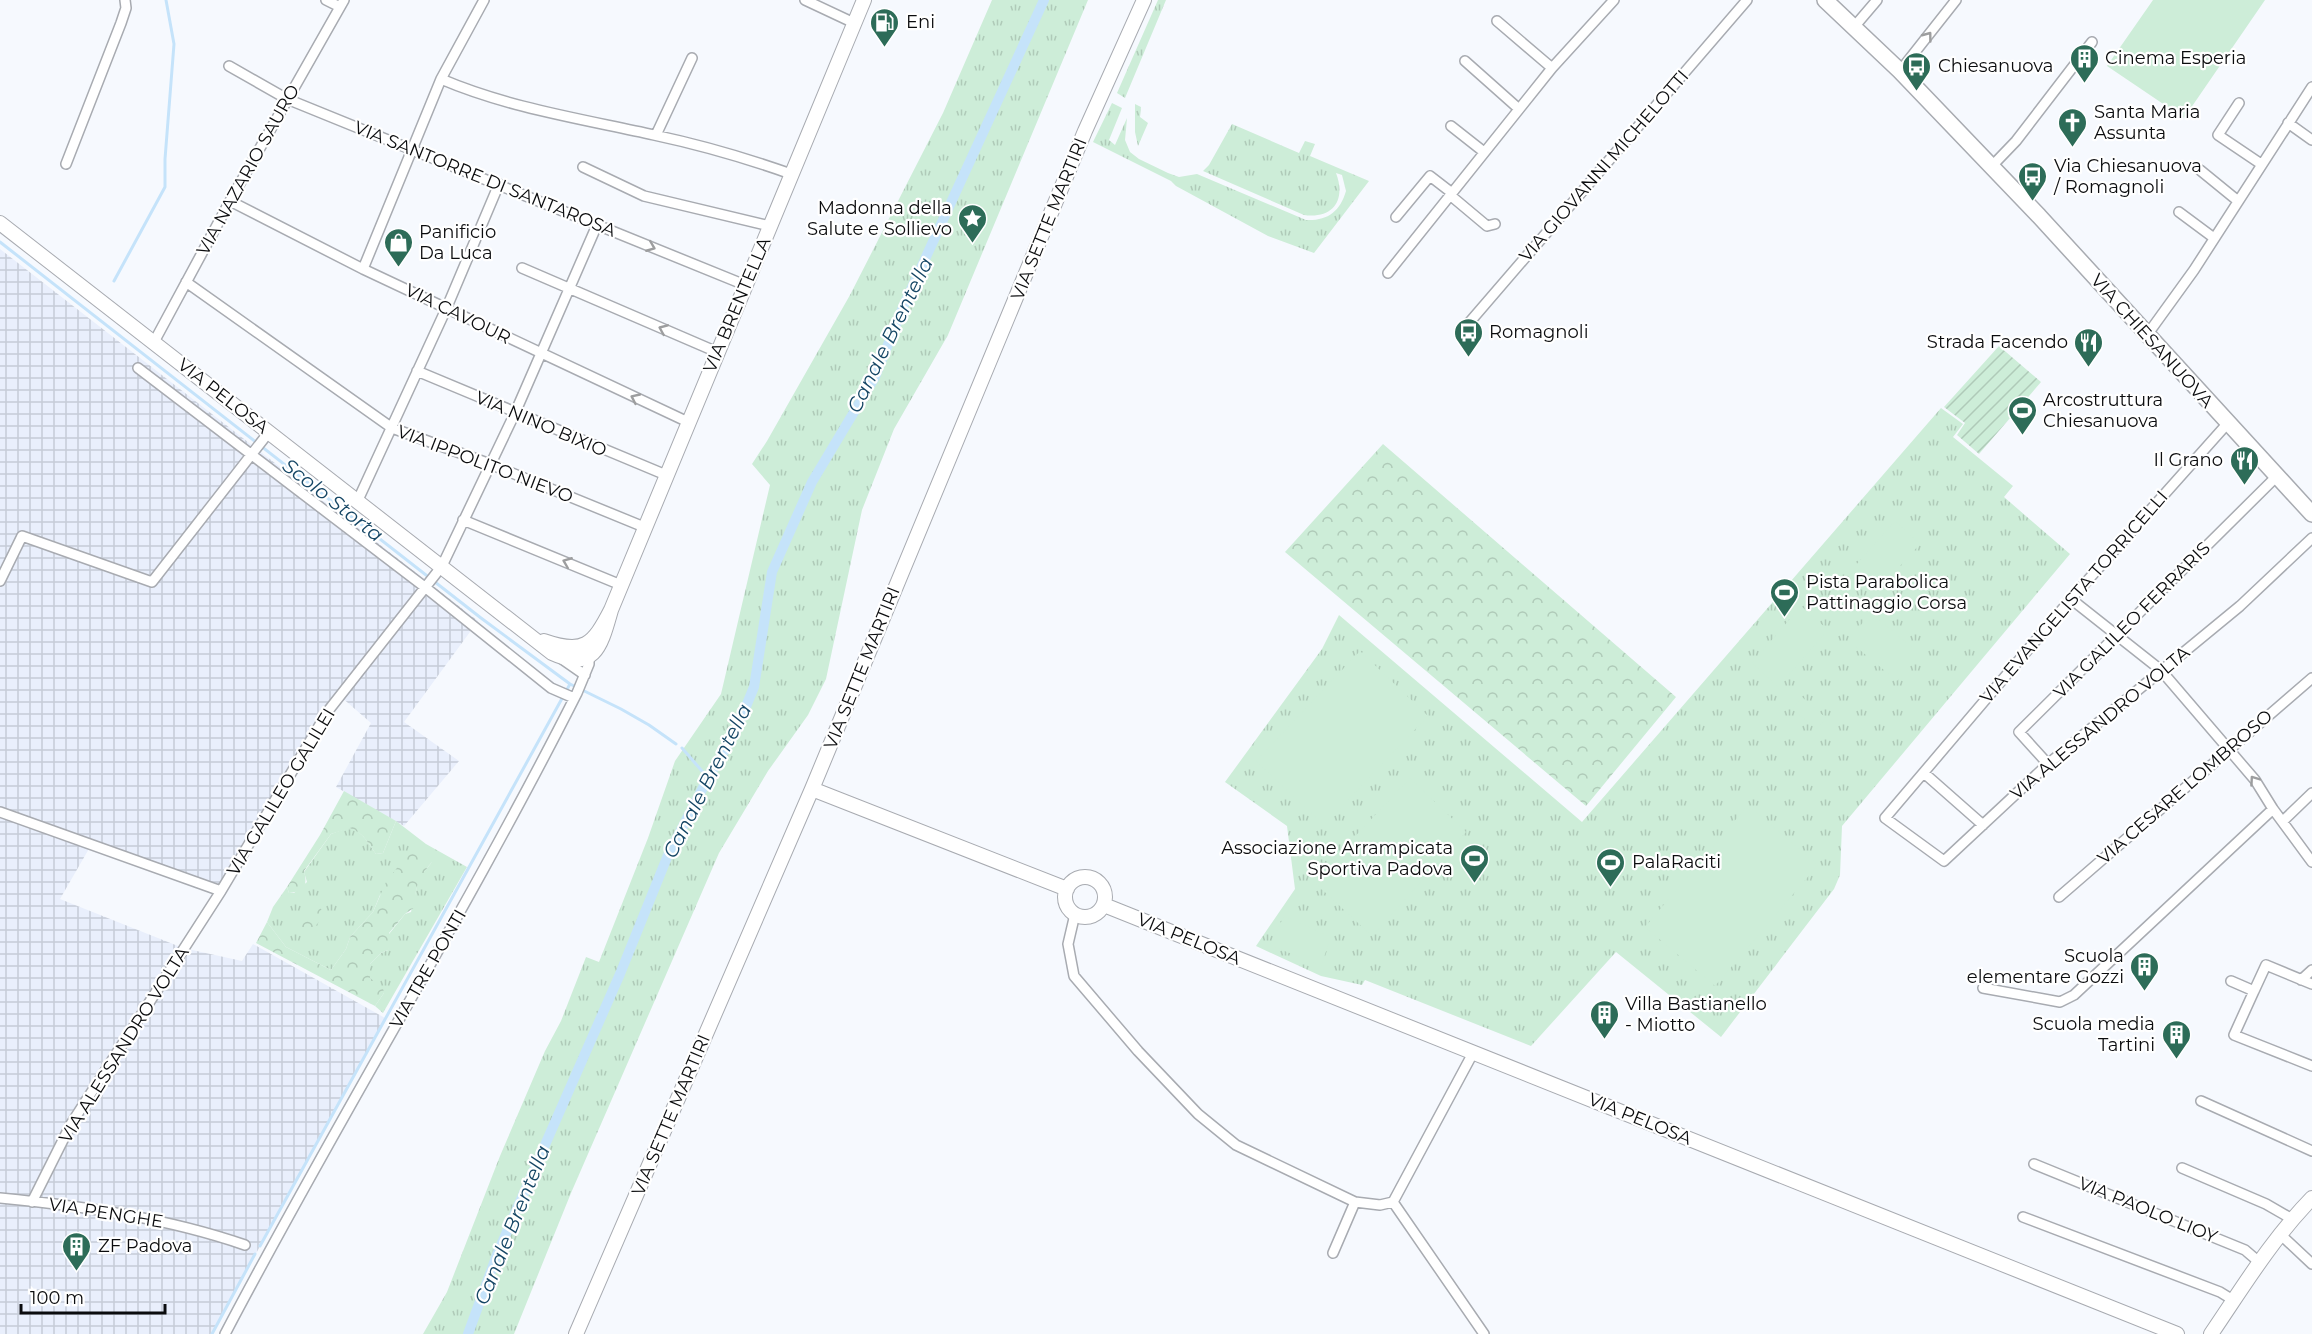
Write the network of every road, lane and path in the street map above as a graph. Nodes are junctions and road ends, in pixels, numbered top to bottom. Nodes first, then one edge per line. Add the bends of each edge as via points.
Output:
1 (125, 0) edge
2 (326, 0) edge
3 (483, 0) edge
4 (805, 0) edge
5 (864, 0) edge
6 (1144, 0) edge
7 (1614, 0) edge
8 (1747, 0) edge
9 (1825, 0) edge
10 (1877, 0) edge
11 (1956, 0) edge
12 (342, 3) edge
13 (1497, 21) dead end
14 (854, 22) junction
15 (1854, 27) junction
16 (2092, 42) dead end
17 (692, 58) dead end
18 (1465, 62) dead end
19 (229, 66) dead end
20 (1552, 68) junction
21 (1900, 71) junction
22 (441, 79) junction
23 (2312, 87) edge
24 (287, 99) junction
25 (2239, 103) dead end
26 (1520, 109) junction
27 (2288, 123) junction
28 (1451, 126) dead end
29 (656, 135) junction
30 (2312, 140) edge
31 (411, 148) junction
32 (1485, 152) junction
33 (66, 164) dead end
34 (2261, 164) junction
35 (583, 167) dead end
36 (1991, 167) junction
37 (2200, 170) dead end
38 (791, 174) junction
39 (499, 184) junction
40 (1451, 194) junction
41 (230, 201) junction
42 (2238, 201) junction
43 (2179, 212) dead end
44 (1396, 217) dead end
45 (0, 223) edge
46 (1495, 224) dead end
47 (597, 225) junction
48 (770, 226) junction
49 (2214, 238) junction
50 (522, 268) dead end
51 (363, 269) junction
52 (1388, 273) dead end
53 (186, 282) junction
54 (745, 285) junction
55 (570, 290) junction
56 (447, 307) junction
57 (1462, 331) dead end
58 (2147, 335) junction
59 (154, 342) junction
60 (717, 352) junction
61 (542, 354) junction
62 (138, 368) dead end
63 (417, 371) junction
64 (515, 413) junction
65 (688, 422) junction
66 (2227, 424) junction
67 (392, 428) junction
68 (267, 434) junction
69 (251, 453) junction
70 (490, 464) junction
71 (666, 476) junction
72 (2276, 477) junction
73 (358, 500) junction
74 (2312, 514) edge
75 (463, 520) junction
76 (644, 527) junction
77 (2312, 538) edge
78 (441, 568) junction
79 (0, 581) edge
80 (621, 585) junction
81 (426, 588) junction
82 (2071, 599) junction
83 (611, 610) junction
84 (531, 636) junction
85 (2117, 636) junction
86 (593, 640) junction
87 (572, 647) junction
88 (552, 653) junction
89 (590, 657) junction
90 (2161, 671) junction
91 (2312, 678) edge
92 (583, 679) junction
93 (574, 696) junction
94 (2229, 748) junction
95 (2048, 765) junction
96 (1924, 774) junction
97 (812, 789) junction
98 (2312, 793) edge
99 (2273, 809) junction
100 (0, 812) edge
101 (1885, 818) joint
102 (2283, 821) junction
103 (1983, 825) junction
104 (2312, 862) edge
105 (1067, 889) junction
106 (221, 891) junction
107 (2059, 897) dead end
108 (1104, 905) junction
109 (1075, 915) junction
110 (2312, 969) edge
111 (2301, 980) junction
112 (2231, 981) dead end
113 (2312, 984) edge
114 (1983, 988) dead end
115 (2254, 991) junction
116 (1473, 1053) junction
117 (2312, 1066) edge
118 (2201, 1101) dead end
119 (2312, 1150) edge
120 (2034, 1164) dead end
121 (2182, 1168) dead end
122 (0, 1198) edge
123 (2312, 1198) edge
124 (32, 1202) junction
125 (1355, 1202) junction
126 (1393, 1202) junction
127 (2023, 1217) dead end
128 (2292, 1219) junction
129 (2280, 1234) junction
130 (245, 1245) dead end
131 (1333, 1253) dead end
132 (2259, 1262) junction
133 (2312, 1263) edge
134 (2233, 1300) junction
135 (225, 1334) edge
136 (576, 1334) edge
137 (1485, 1334) edge
138 (2177, 1334) edge
139 (2211, 1334) edge

1 - 33 street via 122,23
2 - 12 street
3 - 22 street
4 - 14 street
5 - 14 main road, VIA BRENTELLA
6 - 97 main road, VIA SETTE MARTIRI via 1085,131
7 - 20 street
8 - 57 street, VIA GIOVANNI MICHELOTTI
9 - 15 main road, VIA CHIESANUOVA
10 - 15 street
21 -> 11 street
12 - 24 street, VIA NAZARIO SAURO
13 - 20 street
14 - 38 main road, VIA BRENTELLA
15 - 21 main road, VIA CHIESANUOVA
16 - 36 street via 2023,133
17 - 29 street
18 - 26 street
19 - 24 street, VIA SANTORRE DI SANTAROSA
20 - 26 street
21 - 36 main road, VIA CHIESANUOVA
22 - 29 street via 516,106
22 - 31 street
23 - 27 street
24 - 31 street, VIA SANTORRE DI SANTAROSA
24 - 41 street, VIA NAZARIO SAURO
25 - 34 street via 2218,135
26 - 32 street
27 - 30 street
27 - 34 street
28 - 32 street
29 - 38 street
31 - 39 street, VIA SANTORRE DI SANTAROSA
31 - 51 street
32 - 40 street
34 - 42 street
35 - 48 street via 644,196
36 - 58 main road, VIA CHIESANUOVA
37 - 42 street
38 - 48 main road, VIA BRENTELLA
39 - 47 street, VIA SANTORRE DI SANTAROSA
39 - 56 street
40 - 44 street via 1430,176
40 - 46 street via 1487,226
40 - 52 street
41 - 51 street, VIA CAVOUR
41 - 53 street, VIA NAZARIO SAURO
42 - 49 street
43 - 49 street
45 - 59 main road, VIA PELOSA
47 -> 54 street, VIA SANTORRE DI SANTAROSA
47 - 55 street, VIA GALILEO GALILEI
48 - 54 main road, VIA BRENTELLA
49 - 58 street
50 - 55 street
51 - 56 street, VIA CAVOUR
53 - 59 street, VIA NAZARIO SAURO
53 - 67 street, VIA IPPOLITO NIEVO
54 - 60 main road, VIA BRENTELLA
60 -> 55 street
55 - 61 street, VIA GALILEO GALILEI
56 - 61 street, VIA CAVOUR
56 - 63 street
58 - 66 main road, VIA CHIESANUOVA
59 - 68 main road, VIA PELOSA
60 - 65 main road, VIA BRENTELLA
61 - 64 street, VIA GALILEO GALILEI
65 -> 61 street, VIA CAVOUR
62 - 69 street, VIA PELOSA
63 - 64 street, VIA NINO BIXIO
63 - 67 street
64 - 70 street, VIA GALILEO GALILEI
64 - 71 street, VIA NINO BIXIO
65 - 71 main road, VIA BRENTELLA
66 - 72 main road, VIA CHIESANUOVA
66 - 82 street, VIA EVANGELISTA TORRICELLI
67 - 70 street, VIA IPPOLITO NIEVO
67 - 73 street
68 - 69 street
68 - 73 main road, VIA PELOSA
69 - 79 street via 152,582 22,536
69 - 81 street, VIA PELOSA
70 - 75 street, VIA GALILEO GALILEI
70 - 76 street, VIA IPPOLITO NIEVO
71 - 76 main road, VIA BRENTELLA
72 - 74 main road, VIA CHIESANUOVA
72 - 85 street, VIA GALILEO FERRARIS
73 - 78 main road, VIA PELOSA
75 - 78 street, VIA GALILEO GALILEI
80 -> 75 street
76 - 80 main road, VIA BRENTELLA
77 - 90 street, VIA ALESSANDRO VOLTA via 2240,606
78 - 81 street, VIA GALILEO GALILEI
78 - 84 main road, VIA PELOSA
80 - 83 main road, VIA BRENTELLA
81 - 93 street, VIA PELOSA via 551,688
81 - 106 street, VIA GALILEO GALILEI via 328,711
82 - 85 street
82 - 96 street, VIA EVANGELISTA TORRICELLI
83 - 86 main road
83 - 89 main road via 601,642
84 - 87 main road, VIA PELOSA
84 - 88 main road, VIA PELOSA
85 - 90 street
85 - 95 street, VIA GALILEO FERRARIS via 2019,732
86 - 87 main road via 585,646
86 - 89 street
87 - 89 street, VIA PELOSA
88 - 89 main road, VIA PELOSA via 566,660
88 - 92 street, VIA PELOSA
89 - 92 street
90 - 94 street
90 - 95 street, VIA ALESSANDRO VOLTA
91 - 94 street, VIA CESARE LOMBROSO
92 - 93 street, VIA TRE PONTI
93 - 135 street, VIA TRE PONTI via 483,873
99 -> 94 street
94 - 107 street, VIA CESARE LOMBROSO
95 - 103 street, VIA ALESSANDRO VOLTA
96 - 101 street, VIA EVANGELISTA TORRICELLI
96 - 103 street
97 - 105 main road
97 - 136 main road, VIA SETTE MARTIRI
98 - 102 street
99 - 102 street
99 - 114 street via 2074,995 2060,1002
100 - 106 street, VIA GALILEO GALILEI
101 - 103 street, VIA ALESSANDRO VOLTA via 1944,861
102 - 104 street
105 - 108 main road via 1076,880 1092,879 1104,891
105 - 109 main road via 1065,901
106 - 124 street, VIA ALESSANDRO VOLTA via 71,1124
108 - 109 main road via 1092,916
108 - 116 main road, VIA PELOSA
109 - 125 street via 1068,944 1074,976 1198,1114 1236,1145
110 - 111 street
111 - 113 street
111 - 115 street via 2266,964
112 - 115 street
115 - 117 street via 2234,1035
116 - 126 street
116 - 138 main road, VIA PELOSA
118 - 119 street
120 - 132 street, VIA PAOLO LIOY via 2246,1250
121 - 128 street
122 - 124 street, VIA PENGHE
123 - 128 main road
124 - 130 street, VIA PENGHE via 177,1224
125 - 126 street
125 - 131 street
126 - 137 street
127 - 134 street
128 - 129 main road
129 - 132 main road
129 - 133 street
132 - 134 main road
134 - 139 main road

